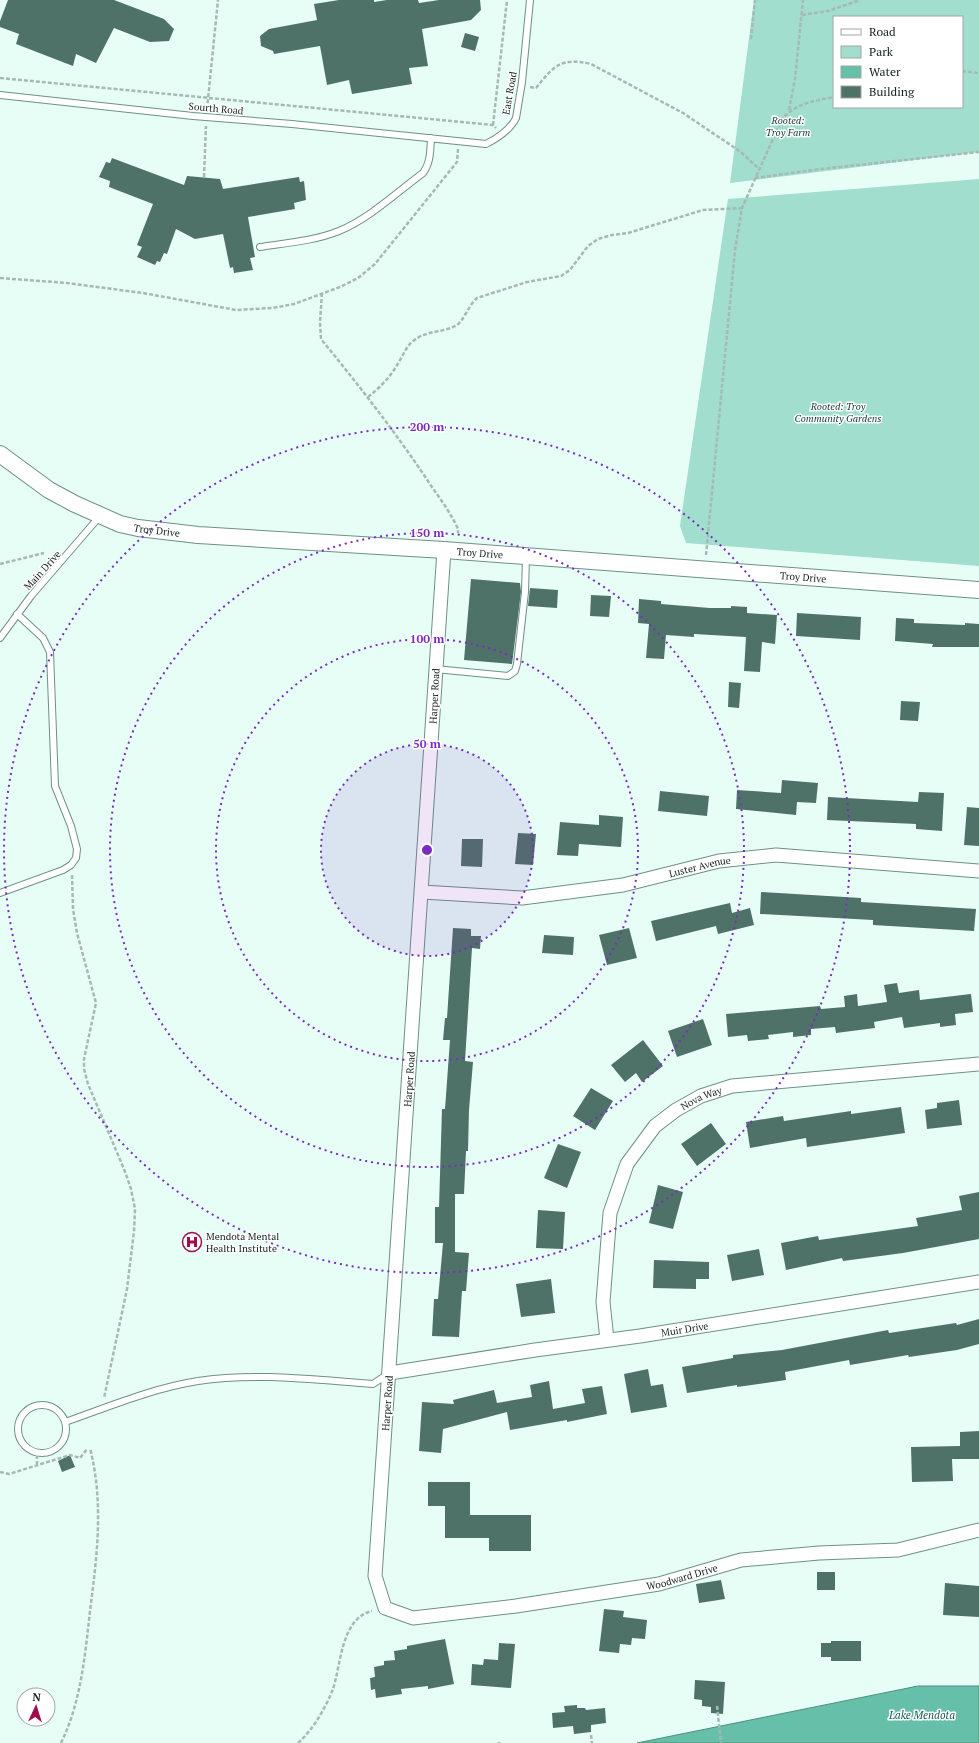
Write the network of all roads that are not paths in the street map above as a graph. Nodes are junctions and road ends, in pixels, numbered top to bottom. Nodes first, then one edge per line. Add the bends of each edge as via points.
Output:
1 (530, 0) edge
2 (0, 95) edge
3 (431, 138) junction
4 (260, 247) dead end
5 (0, 454) edge
6 (100, 516) junction
7 (444, 550) junction
8 (526, 556) junction
9 (979, 590) edge
10 (17, 614) junction
11 (0, 638) edge
12 (435, 669) junction
13 (979, 871) edge
14 (0, 892) edge
15 (422, 892) junction
16 (979, 1064) edge
17 (979, 1282) edge
18 (607, 1340) junction
19 (390, 1373) junction
20 (65, 1422) junction
21 (979, 1530) edge
22 (385, 1608) joint

1 - 3 lane, East Road via 522,87 514,123 499,138 486,144
2 - 3 lane, Sourth Road
3 - 4 lane via 428,166 423,173 368,215 337,231 318,237
5 - 6 street, Troy Drive via 49,490
6 - 7 street, Troy Drive via 138,528 198,535
6 - 10 lane, Main Drive
7 - 8 street, Troy Drive
7 - 12 street, Harper Road
8 - 9 street, Troy Drive
8 - 12 lane via 515,671 508,676
10 - 11 lane, Main Drive
10 - 14 lane via 43,638 50,652 55,786 75,838 76,858 63,870
12 - 15 street, Harper Road
13 - 15 street, Luster Avenue via 776,855 719,861 623,885 522,898
15 - 19 street, Harper Road
16 - 18 street, Nova Way via 732,1086 701,1096 676,1110 655,1126 627,1164 610,1213 603,1302
17 - 18 street, Muir Drive
18 - 19 street, Muir Drive
19 - 20 lane via 373,1384 253,1377 197,1381 148,1394
19 - 22 street, Harper Road via 375,1576
20 - 20 lane via 62,1415 50,1406 34,1406 22,1416 19,1423 20,1438 24,1444 37,1452 50,1451 61,1444 65,1437
21 - 22 street, Woodward Drive via 898,1550 819,1553 741,1560 659,1584 524,1605 413,1618

